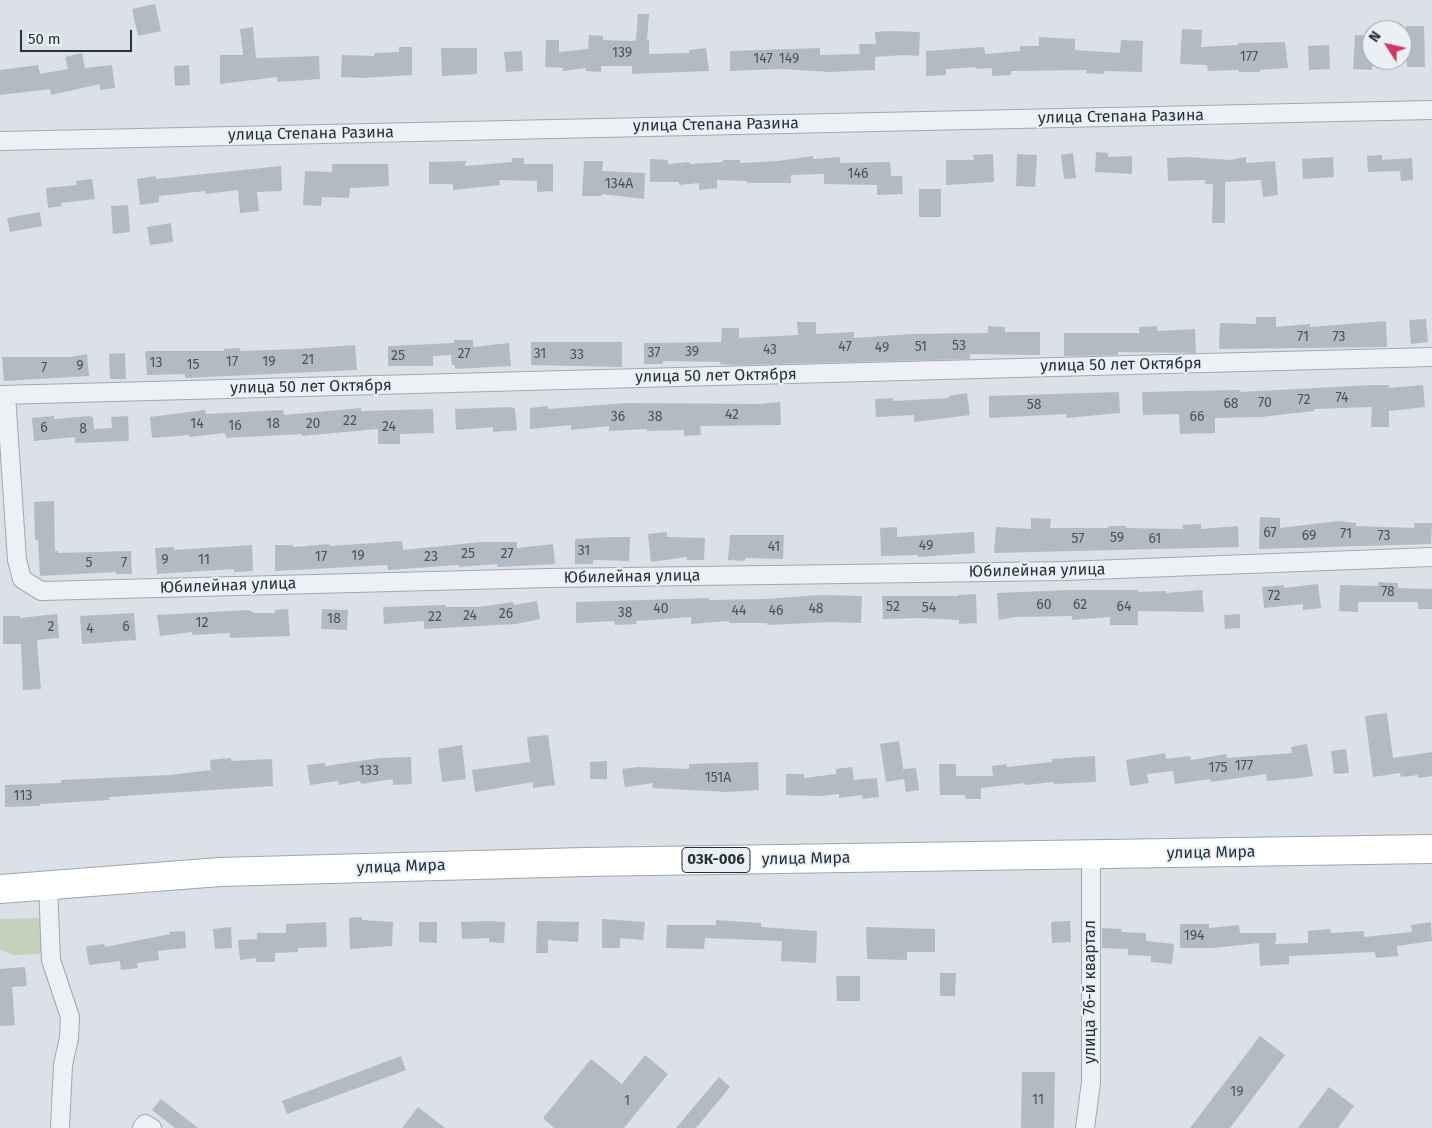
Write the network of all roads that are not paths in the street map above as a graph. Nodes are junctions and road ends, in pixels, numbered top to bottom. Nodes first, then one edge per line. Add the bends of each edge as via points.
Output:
1 (1432, 110) edge
2 (0, 141) edge
3 (1432, 357) edge
4 (3, 395) edge
5 (1432, 557) edge
6 (1432, 849) edge
7 (1091, 855) junction
8 (48, 886) junction
9 (0, 889) edge
10 (60, 1128) edge
11 (142, 1128) edge
12 (152, 1128) edge
13 (1085, 1128) edge

1 - 2 street, улица Степана Разина
3 - 4 street, улица 50 лет Октября
4 - 5 street, Юбилейная улица via 17,560 22,579 41,591 549,578 1065,571
6 - 7 main road, улица Мира / 03К-006
7 - 8 main road, улица Мира / 03К-006 via 585,862 220,872
7 - 13 street, улица 76-й квартал via 1091,1082
8 - 9 main road, улица Мира / 03К-006
8 - 10 street via 52,960 70,1017 63,1065
11 - 12 street via 145,1124

